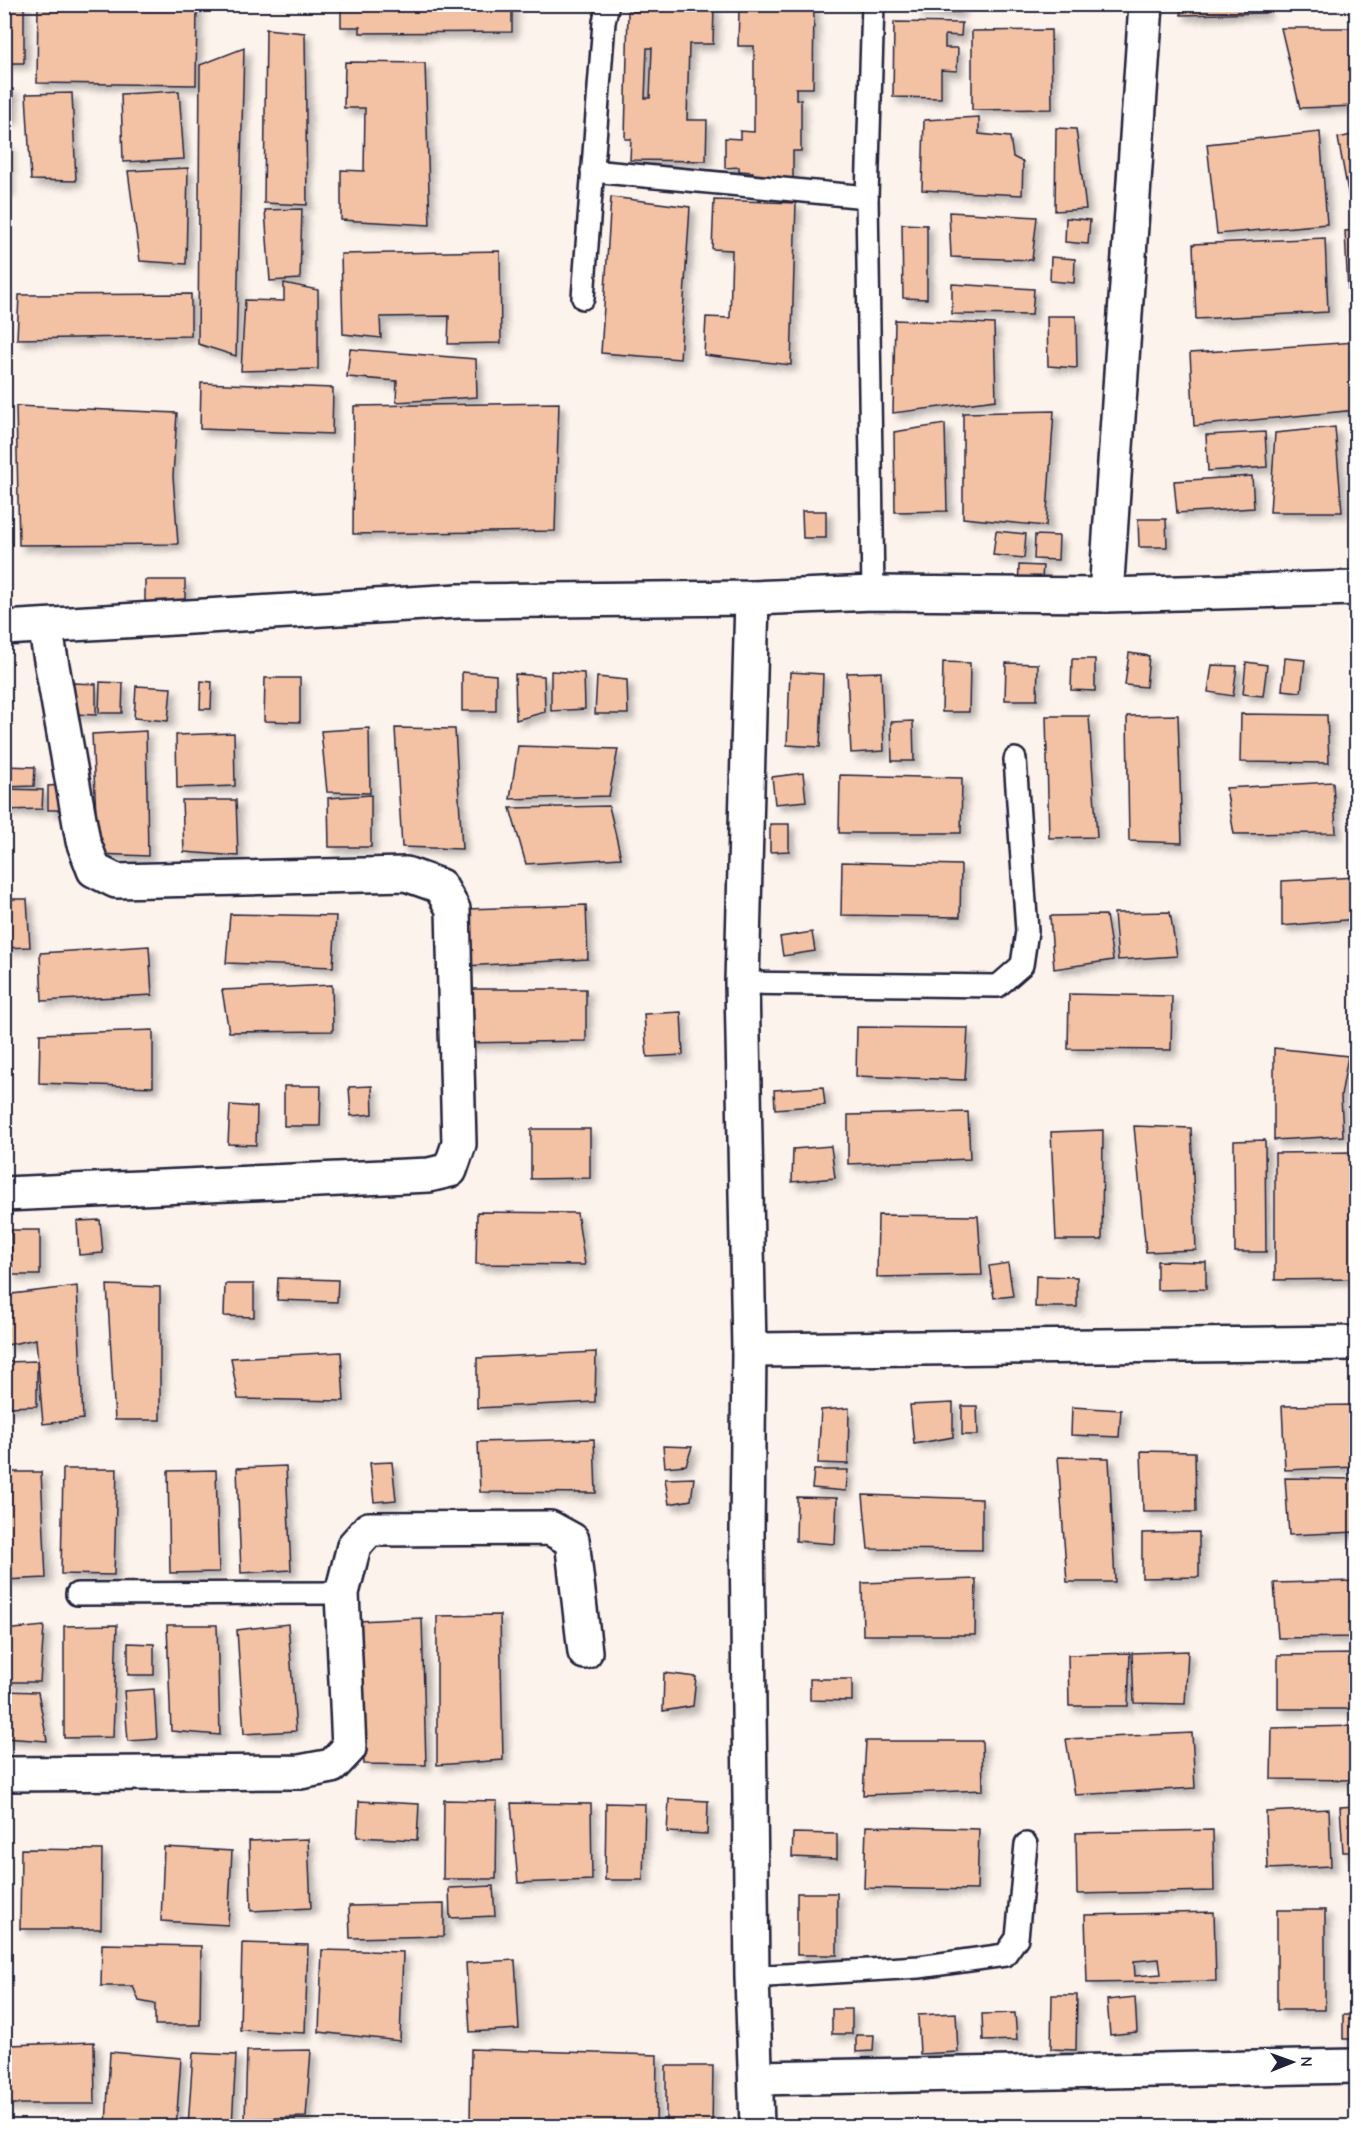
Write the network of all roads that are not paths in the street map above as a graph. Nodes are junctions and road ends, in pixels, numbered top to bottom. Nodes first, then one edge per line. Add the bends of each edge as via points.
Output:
1 (608, 4) edge
2 (873, 4) edge
3 (1146, 4) edge
4 (592, 171) junction
5 (867, 197) junction
6 (584, 298) dead end
7 (1356, 588) edge
8 (873, 593) junction
9 (1106, 595) junction
10 (752, 598) junction
11 (45, 626) junction
12 (4, 628) edge
13 (1015, 759) dead end
14 (742, 983) junction
15 (4, 1194) edge
16 (1356, 1343) edge
17 (749, 1350) junction
18 (342, 1593) junction
19 (77, 1594) dead end
20 (585, 1652) dead end
21 (4, 1774) edge
22 (1026, 1844) dead end
23 (752, 1977) junction
24 (1356, 2066) edge
25 (757, 2078) junction
26 (757, 2127) edge

1 - 4 lane
2 - 5 lane
3 - 9 street
4 - 5 lane
4 - 6 lane
5 - 8 lane
7 - 9 street
8 - 9 street
8 - 10 street
10 - 11 street via 458,601
10 - 14 street
11 - 12 street
11 - 15 street via 83,841 94,870 116,881 406,874 440,886 453,909 459,1144 450,1170 429,1175
13 - 14 lane via 1027,931 1022,965 998,986
14 - 17 street
16 - 17 street
17 - 23 street
18 - 19 lane
18 - 20 street via 354,1546 369,1529 550,1528 572,1540
18 - 21 street via 349,1748 332,1766 300,1772
22 - 23 lane via 1017,1938 1005,1955 919,1967
23 - 25 street
24 - 25 street
25 - 26 street

